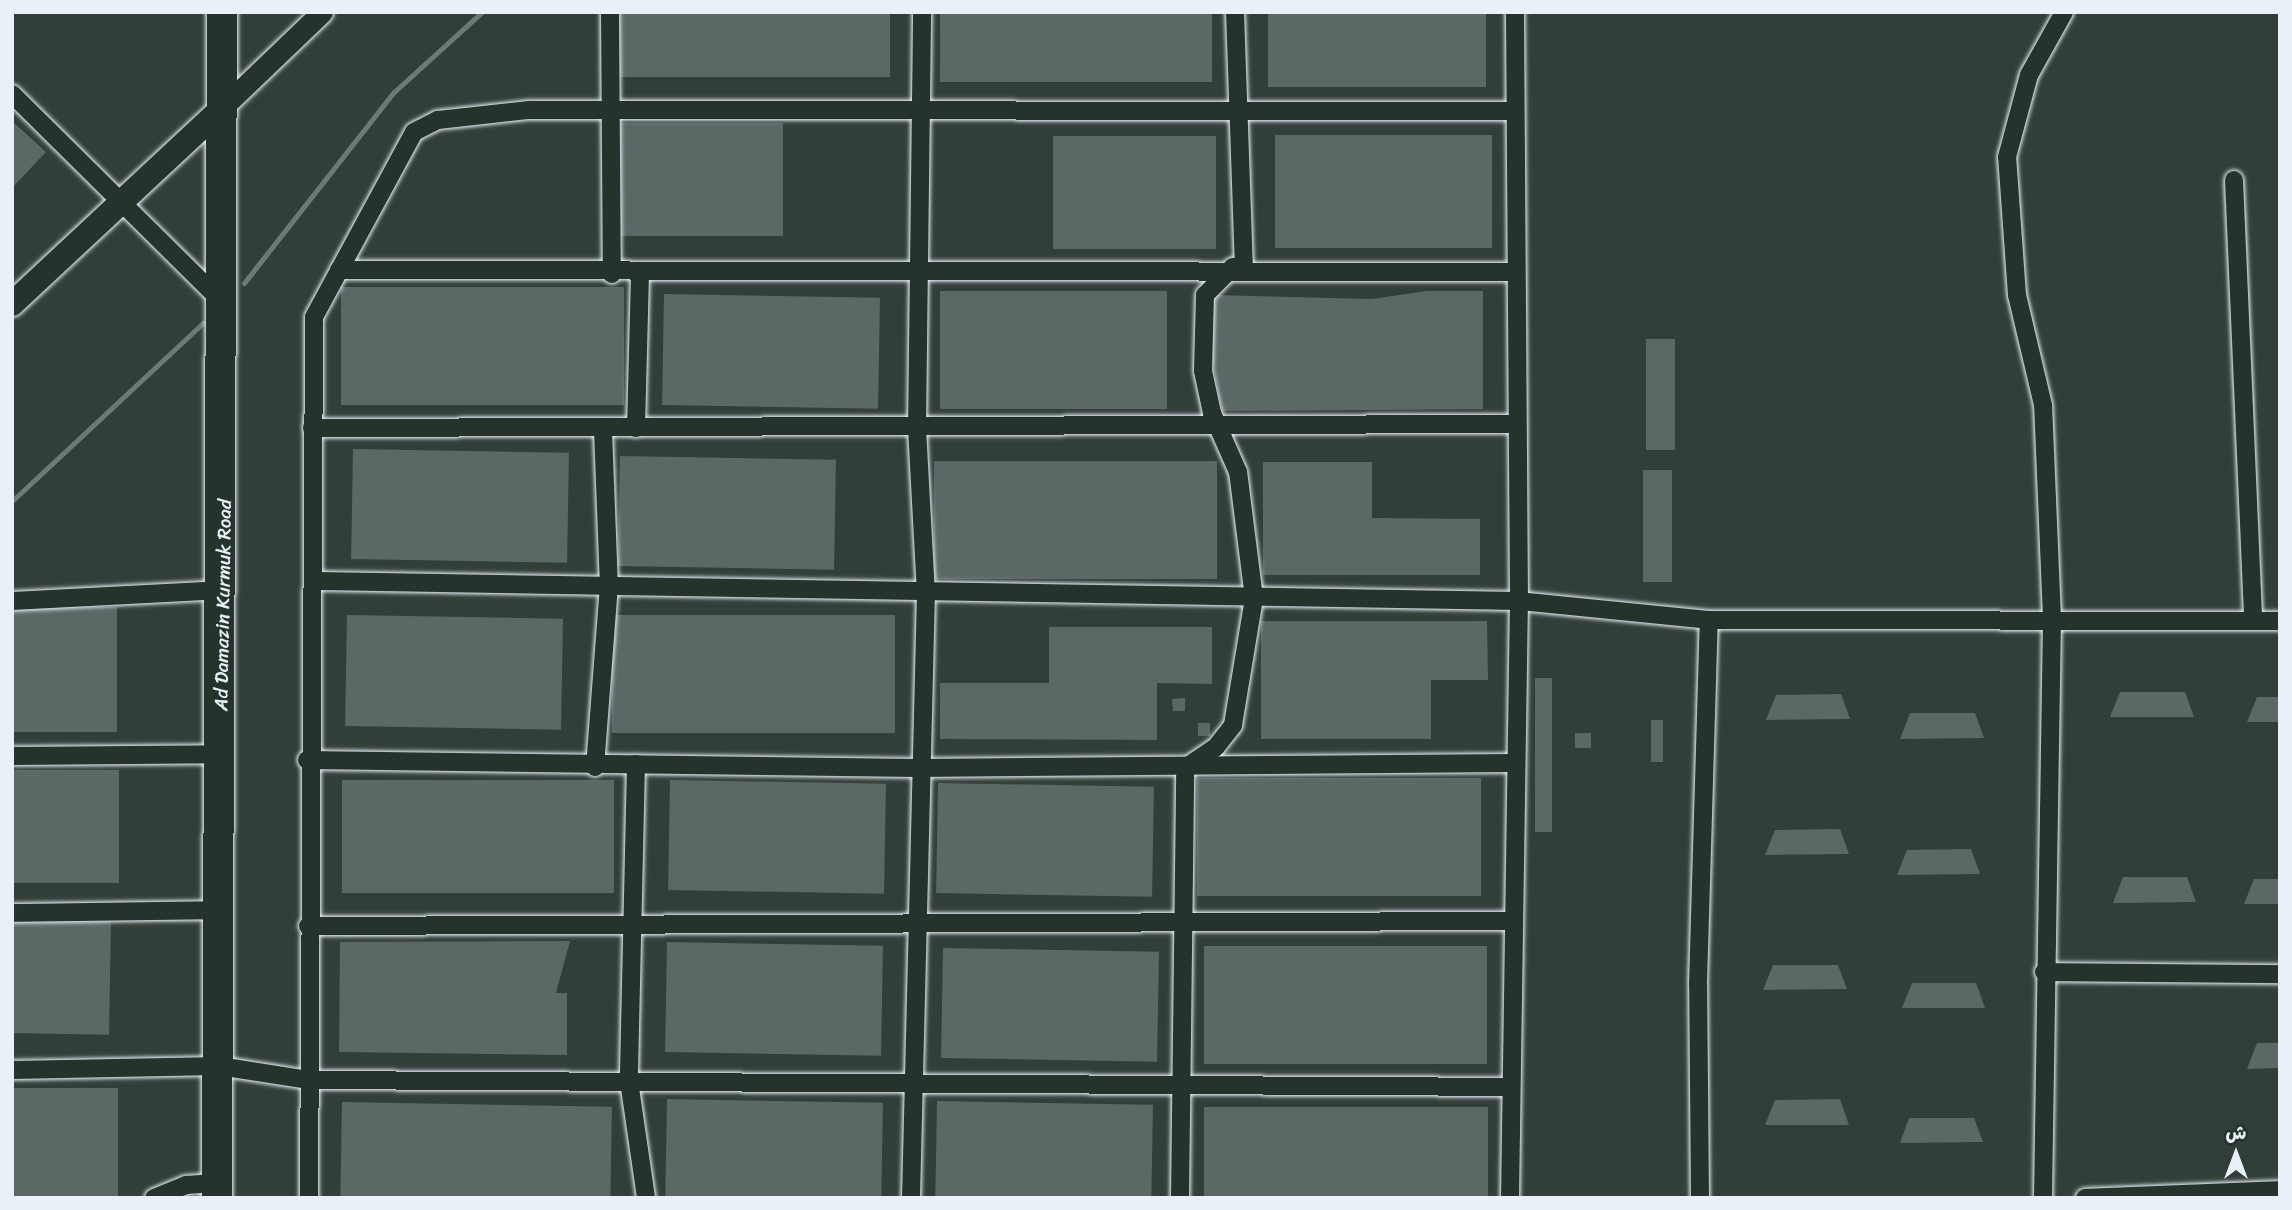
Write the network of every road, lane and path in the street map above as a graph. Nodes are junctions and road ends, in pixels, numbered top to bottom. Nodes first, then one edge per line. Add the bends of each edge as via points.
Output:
1 (222, 12) edge
2 (322, 12) edge
3 (610, 12) edge
4 (922, 12) edge
5 (1235, 12) edge
6 (1515, 12) edge
7 (2064, 12) edge
8 (12, 94) edge
9 (223, 107) junction
10 (608, 109) junction
11 (919, 109) junction
12 (1237, 110) junction
13 (1516, 111) junction
14 (2234, 180) dead end
15 (115, 203) junction
16 (1238, 267) junction
17 (339, 270) junction
18 (1516, 272) junction
19 (612, 274) junction
20 (640, 274) junction
21 (918, 275) junction
22 (12, 304) edge
23 (224, 304) junction
24 (1516, 424) junction
25 (1220, 425) junction
26 (312, 428) junction
27 (636, 428) junction
28 (917, 429) junction
29 (603, 430) junction
30 (318, 581) junction
31 (609, 587) junction
32 (224, 590) junction
33 (926, 594) junction
34 (1254, 597) junction
35 (12, 601) edge
36 (1519, 601) junction
37 (2052, 618) junction
38 (1709, 620) junction
39 (2253, 621) junction
40 (2280, 621) edge
41 (221, 754) junction
42 (12, 756) edge
43 (307, 760) junction
44 (1513, 763) junction
45 (636, 764) junction
46 (595, 767) junction
47 (917, 768) junction
48 (1185, 768) junction
49 (220, 910) junction
50 (12, 913) edge
51 (1181, 921) junction
52 (1510, 921) junction
53 (632, 923) junction
54 (913, 923) junction
55 (308, 926) junction
56 (2044, 972) junction
57 (2280, 974) edge
58 (219, 1066) junction
59 (12, 1070) edge
60 (308, 1080) junction
61 (629, 1081) junction
62 (914, 1084) junction
63 (1180, 1087) junction
64 (1511, 1087) junction
65 (217, 1190) edge
66 (2280, 1190) edge
67 (154, 1198) edge
68 (309, 1198) edge
69 (646, 1198) edge
70 (911, 1198) edge
71 (1181, 1198) edge
72 (1510, 1198) edge
73 (1700, 1198) edge
74 (2043, 1198) edge
75 (2085, 1198) edge

1 - 9 highway, Ad Damazin Kurmuk Road
2 - 9 street
3 - 10 street
4 - 11 street
5 - 12 street
6 - 13 street
7 - 37 street via 2029,75 2007,157 2017,295 2043,405
8 - 15 street
9 - 15 main road
9 - 23 highway, Ad Damazin Kurmuk Road
10 - 11 street
10 - 17 street via 482,112 414,132
10 - 19 street
11 - 12 street
11 - 21 street
12 - 13 street
12 - 16 street
13 - 18 street
14 - 39 street
15 - 22 main road
15 - 23 street
16 - 18 street
16 - 21 street
16 - 25 street via 1212,282 1202,312 1205,391
17 - 19 street
17 - 26 street via 314,317
18 - 24 street
19 - 20 street
20 - 21 street
20 - 27 street
21 - 28 street
23 - 32 highway, Ad Damazin Kurmuk Road
24 - 25 street
24 - 36 street
25 - 28 street
25 - 34 street via 1244,498
26 - 29 street
26 - 30 street
27 - 28 street
27 - 29 street
28 - 33 street
29 - 31 street
30 - 31 street
30 - 43 street
31 - 33 street
31 - 46 street
32 - 35 street
32 - 41 highway, Ad Damazin Kurmuk Road
33 - 34 street
33 - 47 street
34 - 36 street
34 - 48 street via 1233,725 1216,747
36 - 38 street
36 - 44 street
37 - 38 street
37 - 39 street
37 - 56 street
38 - 73 street via 1698,984
39 - 40 street
41 - 42 street
41 - 49 highway, Ad Damazin Kurmuk Road
43 - 46 street
43 - 55 street
44 - 48 street
44 - 52 street
45 - 46 street
45 - 47 street
45 - 53 street
47 - 48 street
47 - 54 street
48 - 51 street
49 - 50 street
49 - 58 highway, Ad Damazin Kurmuk Road
51 - 52 street
51 - 54 street
51 - 63 street
52 - 64 street
53 - 54 street
53 - 55 street
53 - 61 street
54 - 62 street
55 - 60 street
56 - 57 street
56 - 74 street
58 - 59 street
58 - 60 street
58 - 65 highway, Ad Damazin Kurmuk Road
60 - 61 street
60 - 68 street
61 - 62 street
61 - 69 street
62 - 63 street
62 - 70 street
63 - 64 street
63 - 71 street
64 - 72 street
65 - 67 street via 186,1185
66 - 75 street

